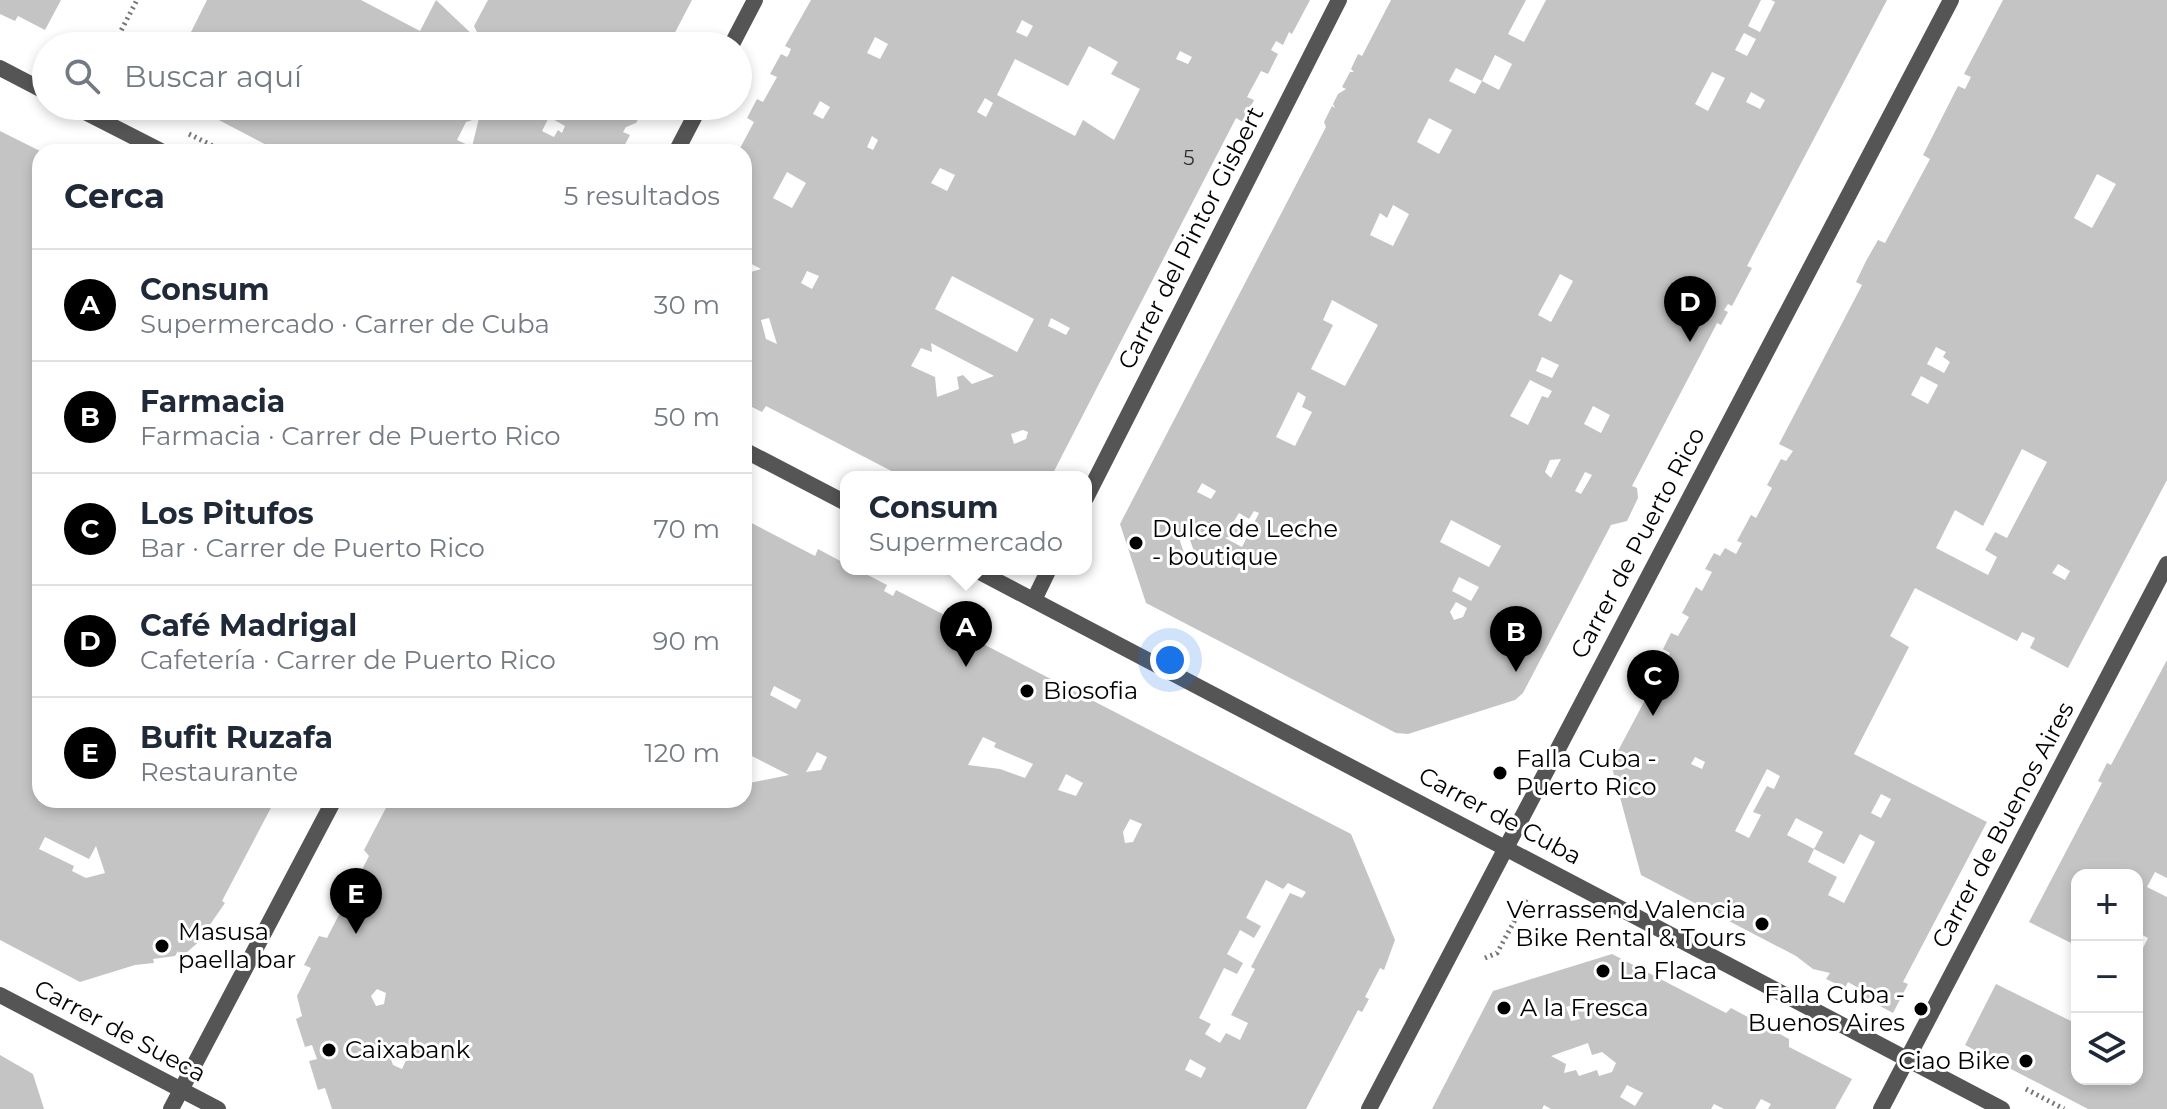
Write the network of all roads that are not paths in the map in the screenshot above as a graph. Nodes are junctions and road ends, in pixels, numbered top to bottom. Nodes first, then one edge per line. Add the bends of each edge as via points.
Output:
1 (755, 0) edge
2 (1339, 0) edge
3 (1951, 0) edge
4 (738, 32) edge
5 (0, 68) edge
6 (32, 85) edge
7 (100, 120) edge
8 (693, 120) edge
9 (147, 144) edge
10 (680, 144) edge
11 (752, 454) edge
12 (1092, 486) edge
13 (840, 500) edge
14 (2167, 564) edge
15 (986, 575) edge
16 (1046, 575) edge
17 (1034, 600) junction
18 (330, 808) edge
19 (1506, 846) junction
20 (0, 995) edge
21 (1907, 1061) junction
22 (181, 1090) junction
23 (171, 1109) edge
24 (218, 1109) edge
25 (1369, 1109) edge
26 (1881, 1109) edge
27 (2002, 1109) edge

1 - 4 street
2 - 12 street, Carrer del Pintor Gisbert
3 - 19 street, Carrer de Puerto Rico
5 - 6 street
7 - 9 street
8 - 10 street
11 - 13 street
14 - 21 street, Carrer de Buenos Aires
15 - 17 street, Carrer de Cuba
16 - 17 street
17 - 19 street, Carrer de Cuba
18 - 22 street
19 - 21 street, Carrer de Cuba
19 - 25 street, Carrer de Puerto Rico
20 - 22 street, Carrer de Sueca
21 - 26 street, Carrer de Buenos Aires
21 - 27 street, Carrer de Cuba
22 - 23 street
22 - 24 street, Carrer de Sueca

